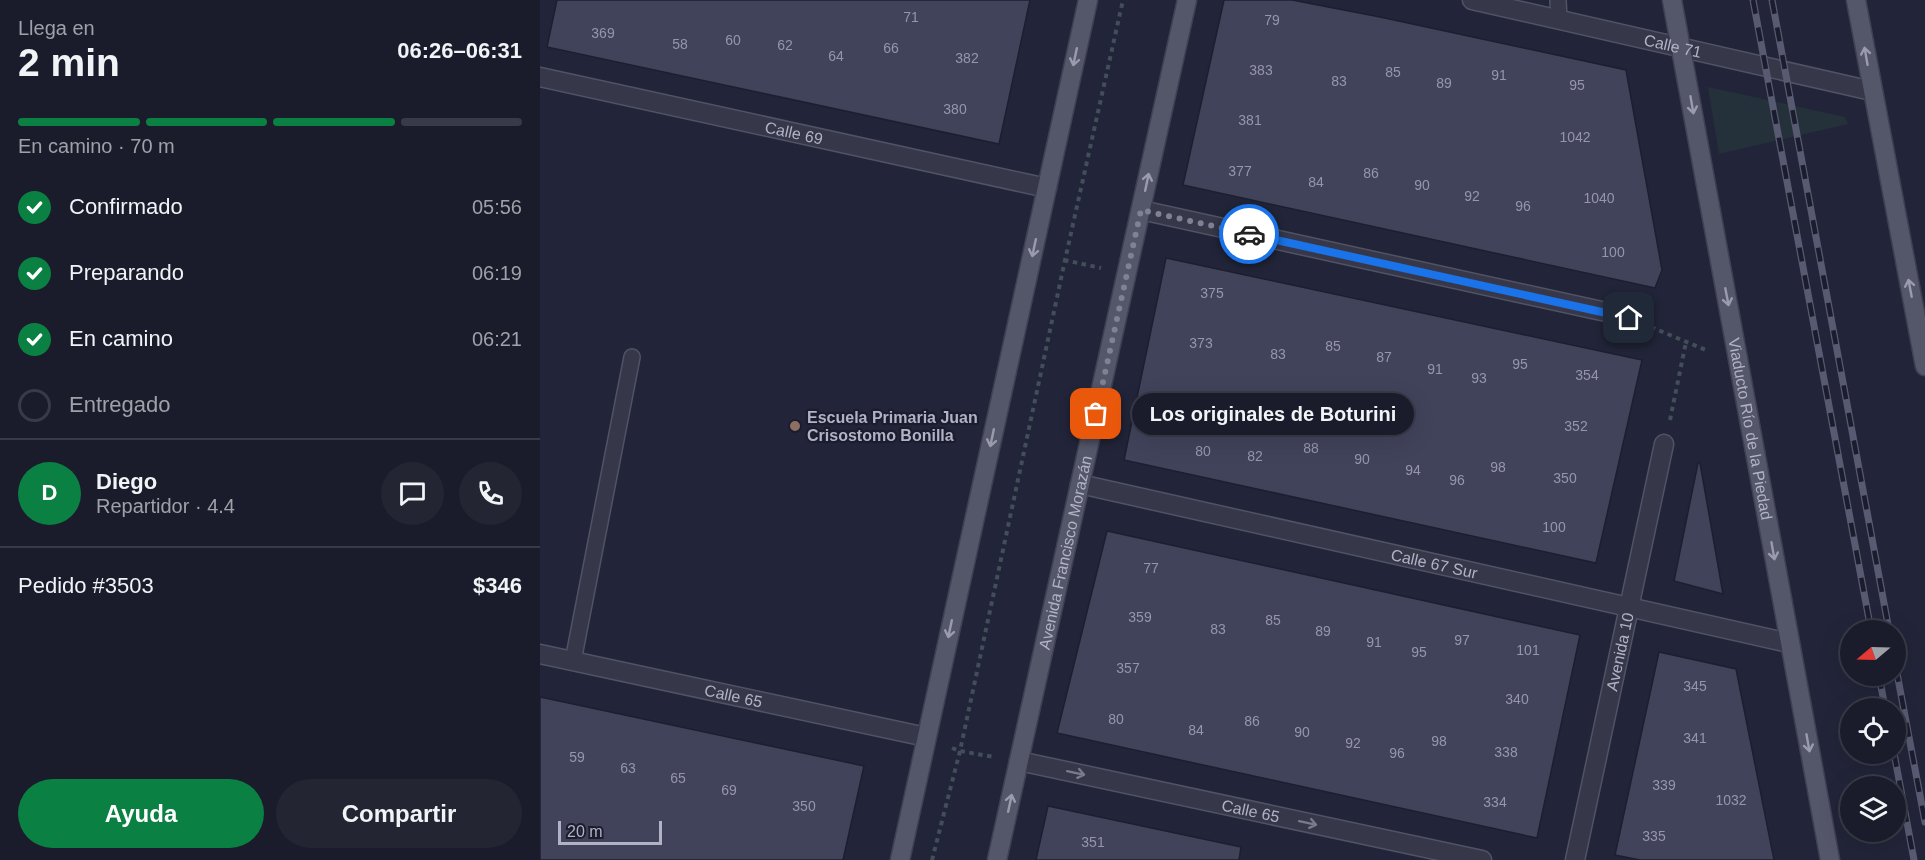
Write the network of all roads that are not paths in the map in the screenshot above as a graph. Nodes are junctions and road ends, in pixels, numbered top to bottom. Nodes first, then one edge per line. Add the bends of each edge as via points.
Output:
1 (1088, 0) edge
2 (1187, 0) edge
3 (1472, 0) edge
4 (1558, 0) edge
5 (1672, 0) edge
6 (1856, 0) edge
7 (1559, 20) junction
8 (1681, 48) junction
9 (540, 77) edge
10 (1872, 91) junction
11 (1047, 188) junction
12 (1141, 210) junction
13 (1629, 318) road end
14 (632, 357) dead end
15 (1925, 366) edge
16 (1664, 444) road end
17 (1080, 484) junction
18 (1629, 607) junction
19 (1790, 643) junction
20 (540, 654) edge
21 (573, 661) junction
22 (926, 736) junction
23 (1019, 760) junction
24 (900, 860) edge
25 (997, 860) edge
26 (1482, 860) edge
27 (1575, 860) edge
28 (1830, 860) edge

1 -> 11 main road
12 -> 2 main road, Avenida Francisco Morazán
3 - 7 street, Calle 71
4 - 7 lane
5 - 8 main road, Viaducto Río de la Piedad
10 -> 6 main road
7 - 8 street, Calle 71
8 - 10 street, Calle 71
8 -> 19 main road, Viaducto Río de la Piedad
9 - 11 street, Calle 69
15 -> 10 main road
11 -> 22 main road
12 - 13 street
12 - 17 main road, Avenida Francisco Morazán
14 - 21 lane
16 - 18 street, Avenida 10
17 - 18 street, Calle 67 Sur
17 - 23 main road, Avenida Francisco Morazán
18 - 19 street, Calle 67 Sur
18 - 27 street, Avenida 10
19 -> 28 main road, Viaducto Río de la Piedad
20 - 21 street, Calle 65
21 - 22 street, Calle 65
22 - 24 main road
25 -> 23 main road, Avenida Francisco Morazán
23 -> 26 street, Calle 65

